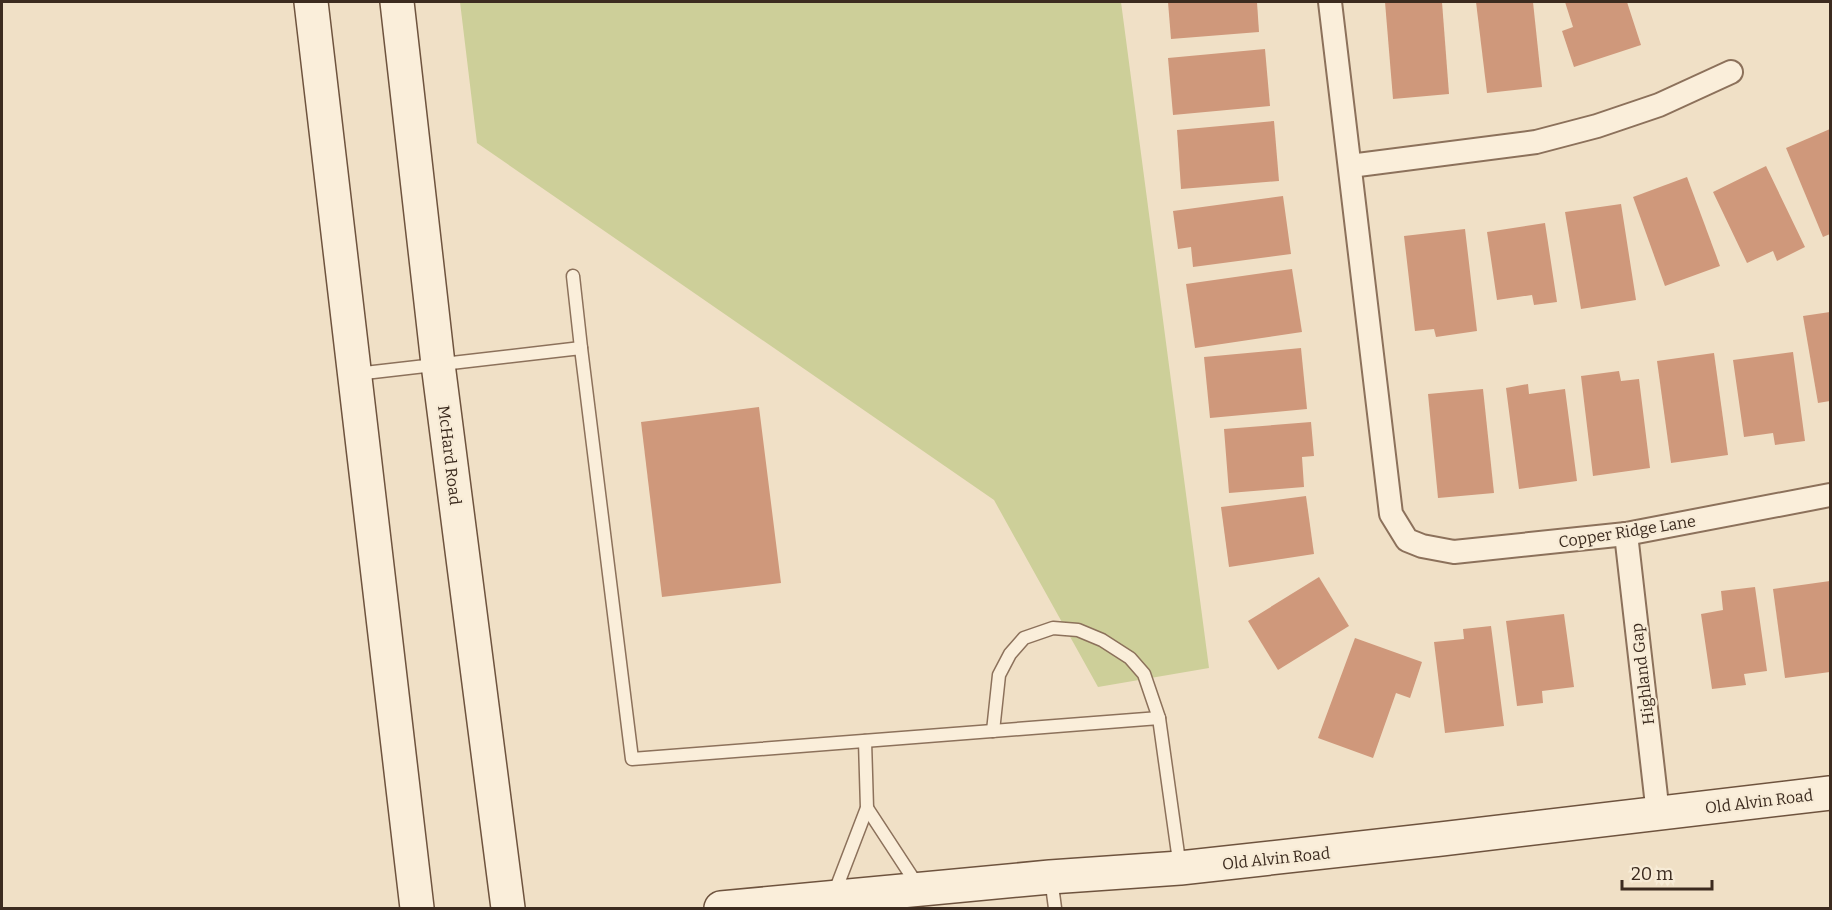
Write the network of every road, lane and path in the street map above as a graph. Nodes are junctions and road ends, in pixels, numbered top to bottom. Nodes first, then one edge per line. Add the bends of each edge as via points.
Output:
1 (311, 2) edge
2 (397, 2) edge
3 (1330, 2) edge
4 (1731, 72) dead end
5 (1350, 166) junction
6 (573, 276) dead end
7 (581, 348) junction
8 (438, 364) junction
9 (355, 375) junction
10 (1830, 495) edge
11 (1626, 534) junction
12 (1159, 718) junction
13 (993, 731) junction
14 (865, 741) junction
15 (1830, 793) edge
16 (867, 808) junction
17 (1658, 814) junction
18 (1180, 868) junction
19 (921, 889) junction
20 (1053, 893) edge
21 (851, 900) edge
22 (417, 909) edge
23 (508, 909) edge
24 (721, 909) edge

1 - 9 main road
2 - 8 main road, McHard Road
3 - 5 street
4 - 5 street via 1659,105 1536,142
5 - 11 street, Copper Ridge Lane via 1391,514 1407,540 1454,552
6 - 7 lane
7 - 8 lane
7 - 14 lane via 632,759
8 - 9 lane
8 - 23 main road, McHard Road
9 - 22 main road
10 - 11 street, Copper Ridge Lane
11 - 17 street, Highland Gap
12 - 13 lane
12 - 13 lane via 1144,674 1130,658 1102,639 1078,630 1053,628 1024,638 1010,654 999,675
12 - 18 lane
13 - 14 lane
14 - 16 lane
15 - 17 main road, Old Alvin Road
16 - 19 lane
16 - 21 lane
17 - 18 main road, Old Alvin Road
18 - 20 main road, Old Alvin Road
19 - 20 main road, Old Alvin Road
19 - 21 main road, Old Alvin Road
21 - 24 main road, Old Alvin Road

